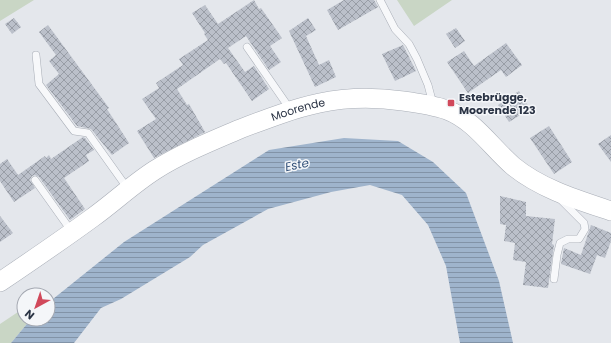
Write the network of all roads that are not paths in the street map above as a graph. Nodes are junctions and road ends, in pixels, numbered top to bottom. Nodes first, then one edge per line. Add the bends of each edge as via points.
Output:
1 (380, 0) edge
2 (247, 47) dead end
3 (36, 55) dead end
4 (434, 106) junction
5 (290, 110) junction
6 (35, 180) dead end
7 (545, 186) junction
8 (129, 189) junction
9 (611, 212) edge
10 (72, 232) junction
11 (554, 279) dead end
12 (0, 282) edge

1 - 4 lane via 395,29 409,44 417,59
2 - 5 lane
3 - 8 lane via 39,84 74,131 88,133
4 - 5 street, Moorende via 382,98 347,98
4 - 7 street, Moorende via 455,113 514,166
5 - 8 street, Moorende via 197,148 156,170
6 - 10 lane
7 - 9 street, Moorende
7 - 11 lane via 584,223 585,230 579,239 568,239 560,243
8 - 10 street, Moorende
10 - 12 street, Moorende

